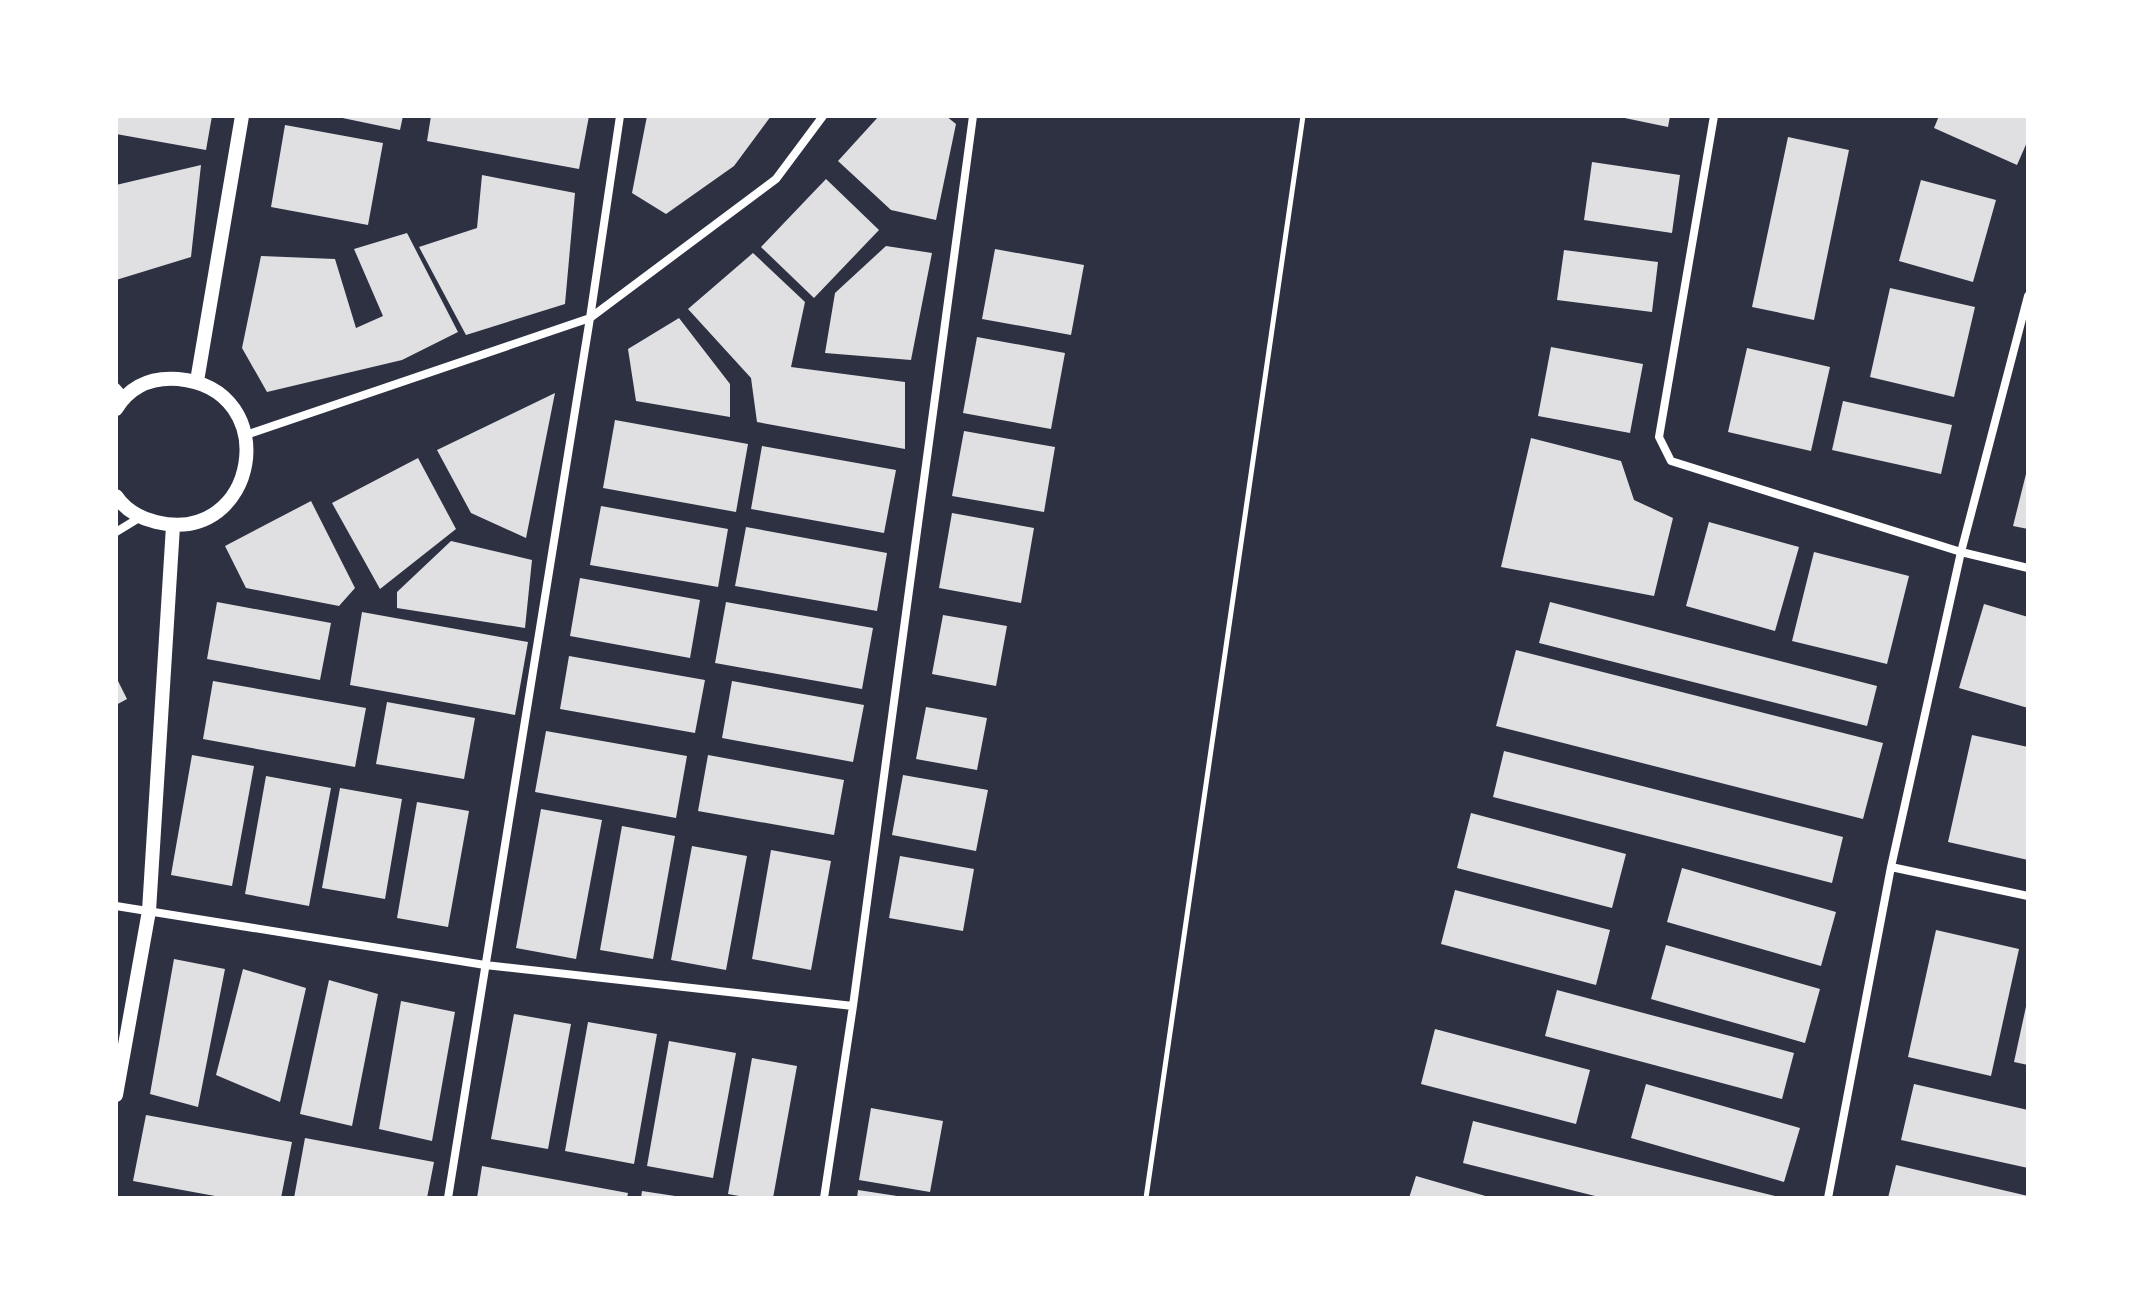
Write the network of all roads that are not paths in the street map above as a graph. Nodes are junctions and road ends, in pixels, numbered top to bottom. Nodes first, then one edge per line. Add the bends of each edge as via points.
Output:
1 (242, 116) edge
2 (620, 116) edge
3 (823, 116) edge
4 (973, 116) edge
5 (1714, 116) edge
6 (2028, 296) edge
7 (590, 318) junction
8 (197, 381) junction
9 (119, 397) edge
10 (246, 435) junction
11 (116, 496) edge
12 (139, 518) junction
13 (173, 526) junction
14 (116, 532) edge
15 (1961, 552) junction
16 (2028, 568) edge
17 (1891, 867) junction
18 (2028, 896) edge
19 (116, 906) edge
20 (149, 911) junction
21 (485, 965) junction
22 (853, 1006) junction
23 (116, 1095) edge
24 (448, 1198) edge
25 (824, 1198) edge
26 (1828, 1198) edge

1 - 8 street
2 - 7 street
3 - 7 street via 776,179
4 - 22 street
5 - 15 street via 1659,437 1671,461
6 - 15 street
7 - 10 street
7 - 21 street
8 - 9 street via 167,378
8 - 10 street via 236,411
10 - 13 street via 248,457 232,499 215,514
11 - 12 street
12 - 13 street
12 - 14 street
13 - 20 street
15 - 16 street
15 - 17 street
17 - 18 street
17 - 26 street
19 - 20 street
20 - 21 street
20 - 23 street
21 - 22 street
21 - 24 street
22 - 25 street

